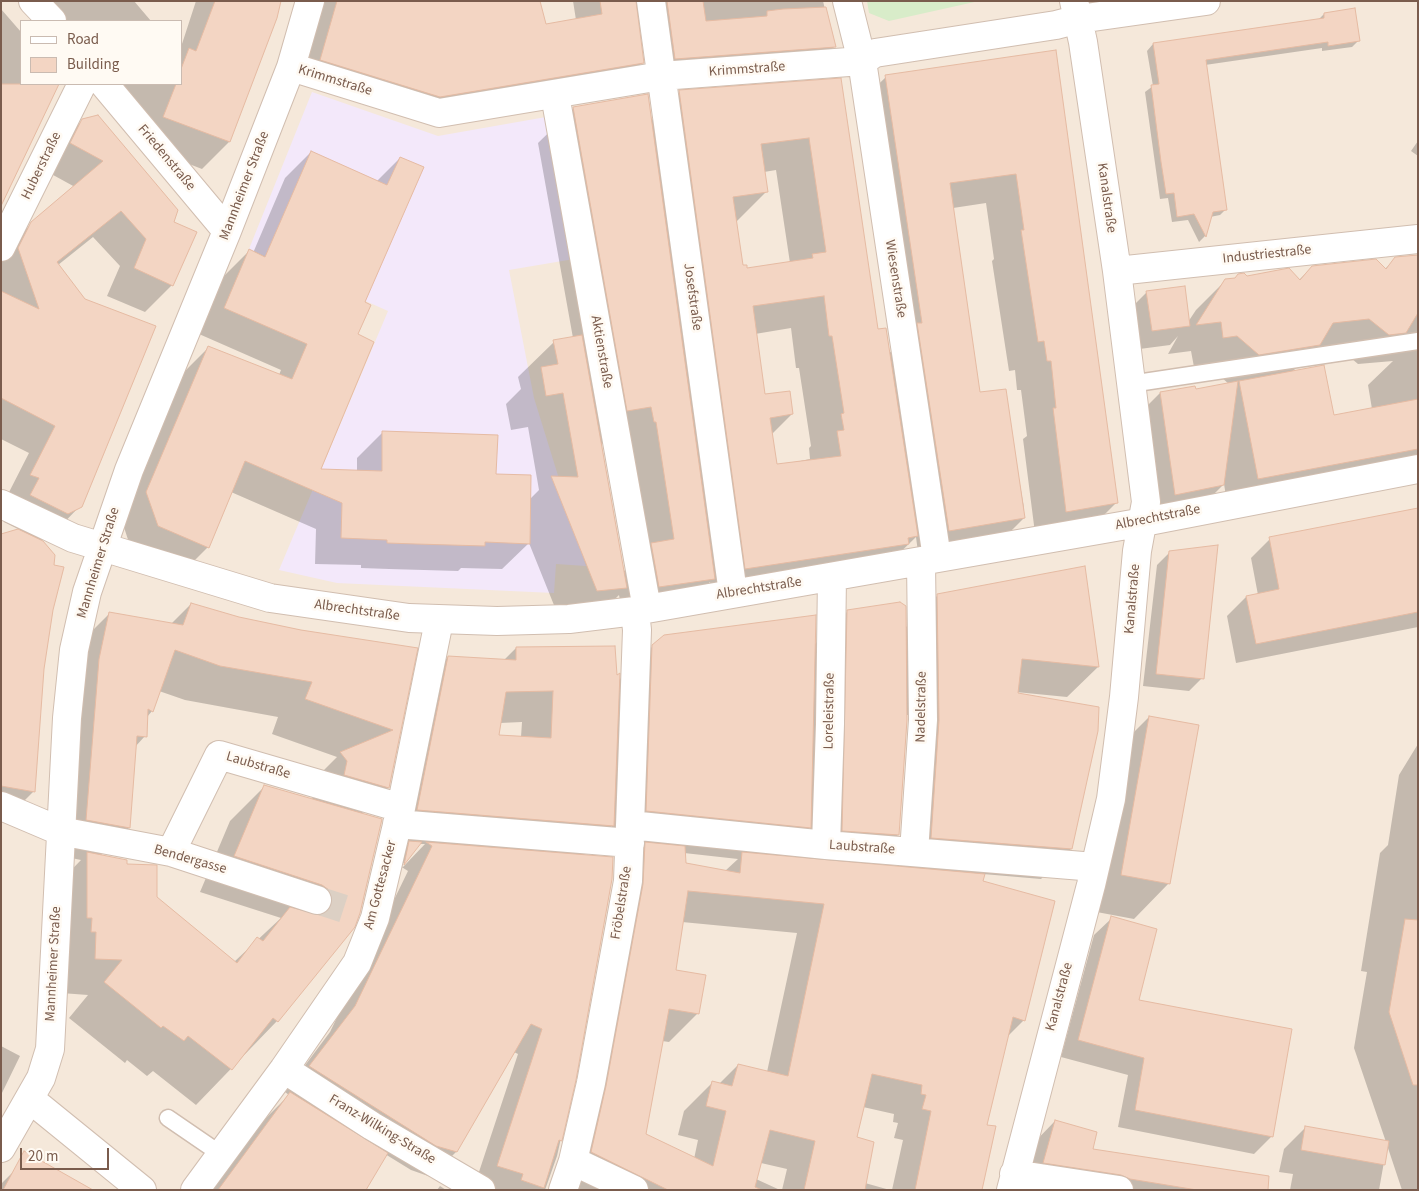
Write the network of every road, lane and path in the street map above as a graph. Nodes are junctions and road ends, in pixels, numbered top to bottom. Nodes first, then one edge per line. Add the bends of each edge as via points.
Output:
1 (33, 1) edge
2 (310, 1) edge
3 (650, 1) edge
4 (847, 1) edge
5 (1206, 1) edge
6 (1077, 10) edge
7 (51, 20) edge
8 (862, 61) junction
9 (291, 67) junction
10 (661, 76) junction
11 (82, 85) edge
12 (105, 85) edge
13 (555, 95) junction
14 (228, 231) junction
15 (1418, 239) edge
16 (1, 247) edge
17 (1117, 271) junction
18 (1418, 341) edge
19 (1130, 384) junction
20 (1418, 469) edge
21 (5, 510) edge
22 (1144, 522) junction
23 (101, 548) junction
24 (929, 560) junction
25 (832, 577) junction
26 (733, 593) junction
27 (641, 610) junction
28 (439, 620) junction
29 (1, 806) edge
30 (399, 816) junction
31 (60, 832) junction
32 (630, 834) junction
33 (826, 845) junction
34 (170, 852) junction
35 (914, 852) junction
36 (1095, 867) junction
37 (318, 900) tunnel mouth
38 (284, 1069) junction
39 (30, 1099) junction
40 (168, 1118) dead end
41 (1, 1148) edge
42 (222, 1155) junction
43 (573, 1161) junction
44 (1013, 1182) edge
45 (142, 1190) edge
46 (195, 1190) edge
47 (482, 1190) edge
48 (563, 1190) edge
49 (634, 1190) edge
50 (1119, 1190) edge

1 - 7 street
2 - 9 street, Mannheimer Straße
3 - 10 street, Josefstraße
4 - 8 street, Wiesenstraße
5 - 6 street, Krimmstraße
6 - 8 street, Krimmstraße via 1056,24 875,53
6 - 17 street, Kanalstraße
8 - 10 street, Krimmstraße
8 - 24 street, Wiesenstraße
9 - 13 street, Krimmstraße via 439,113
9 - 14 street, Mannheimer Straße
10 - 13 street, Krimmstraße
10 - 26 street, Josefstraße
11 - 16 street, Huberstraße
12 - 14 street, Friedenstraße
13 - 27 street, Aktienstraße
14 - 23 street, Mannheimer Straße via 129,470
15 - 17 street, Industriestraße
17 - 19 street, Kanalstraße
18 - 19 lane
19 - 22 street, Kanalstraße via 1146,502
20 - 22 street, Albrechtstraße
21 - 23 street, Albrechtstraße
22 - 24 street, Albrechtstraße
22 - 36 street, Kanalstraße via 1137,551 1111,799
23 - 28 street, Albrechtstraße via 270,598 330,609
23 - 31 street, Mannheimer Straße via 74,650
24 - 25 street, Albrechtstraße
24 - 35 street, Nadelstraße
25 - 26 street, Albrechtstraße
25 - 33 street, Loreleistraße
26 - 27 street, Albrechtstraße
27 - 28 street, Albrechtstraße via 569,619
27 - 32 street, Fröbelstraße via 637,630
28 - 30 street, Am Gottesacker
29 - 31 street, Bendergasse
30 - 32 street, Laubstraße
30 - 34 street, Laubstraße via 219,755
30 - 38 street, Am Gottesacker via 364,915 357,963
31 - 34 street, Bendergasse
31 - 39 street, Mannheimer Straße via 50,1049
32 - 33 street, Laubstraße
32 - 43 street, Fröbelstraße via 628,881 591,1083
33 - 35 street, Laubstraße
34 - 37 street, Bendergasse
35 - 36 street, Laubstraße
36 - 44 street, Kanalstraße
38 - 42 street, Am Gottesacker
38 - 47 street, Franz-Wilking-Straße via 372,1126
39 - 41 street, Mannheimer Straße
39 - 45 street
40 - 42 lane
42 - 46 street, Am Gottesacker
43 - 48 street, Fröbelstraße
43 - 49 street
44 - 50 street

